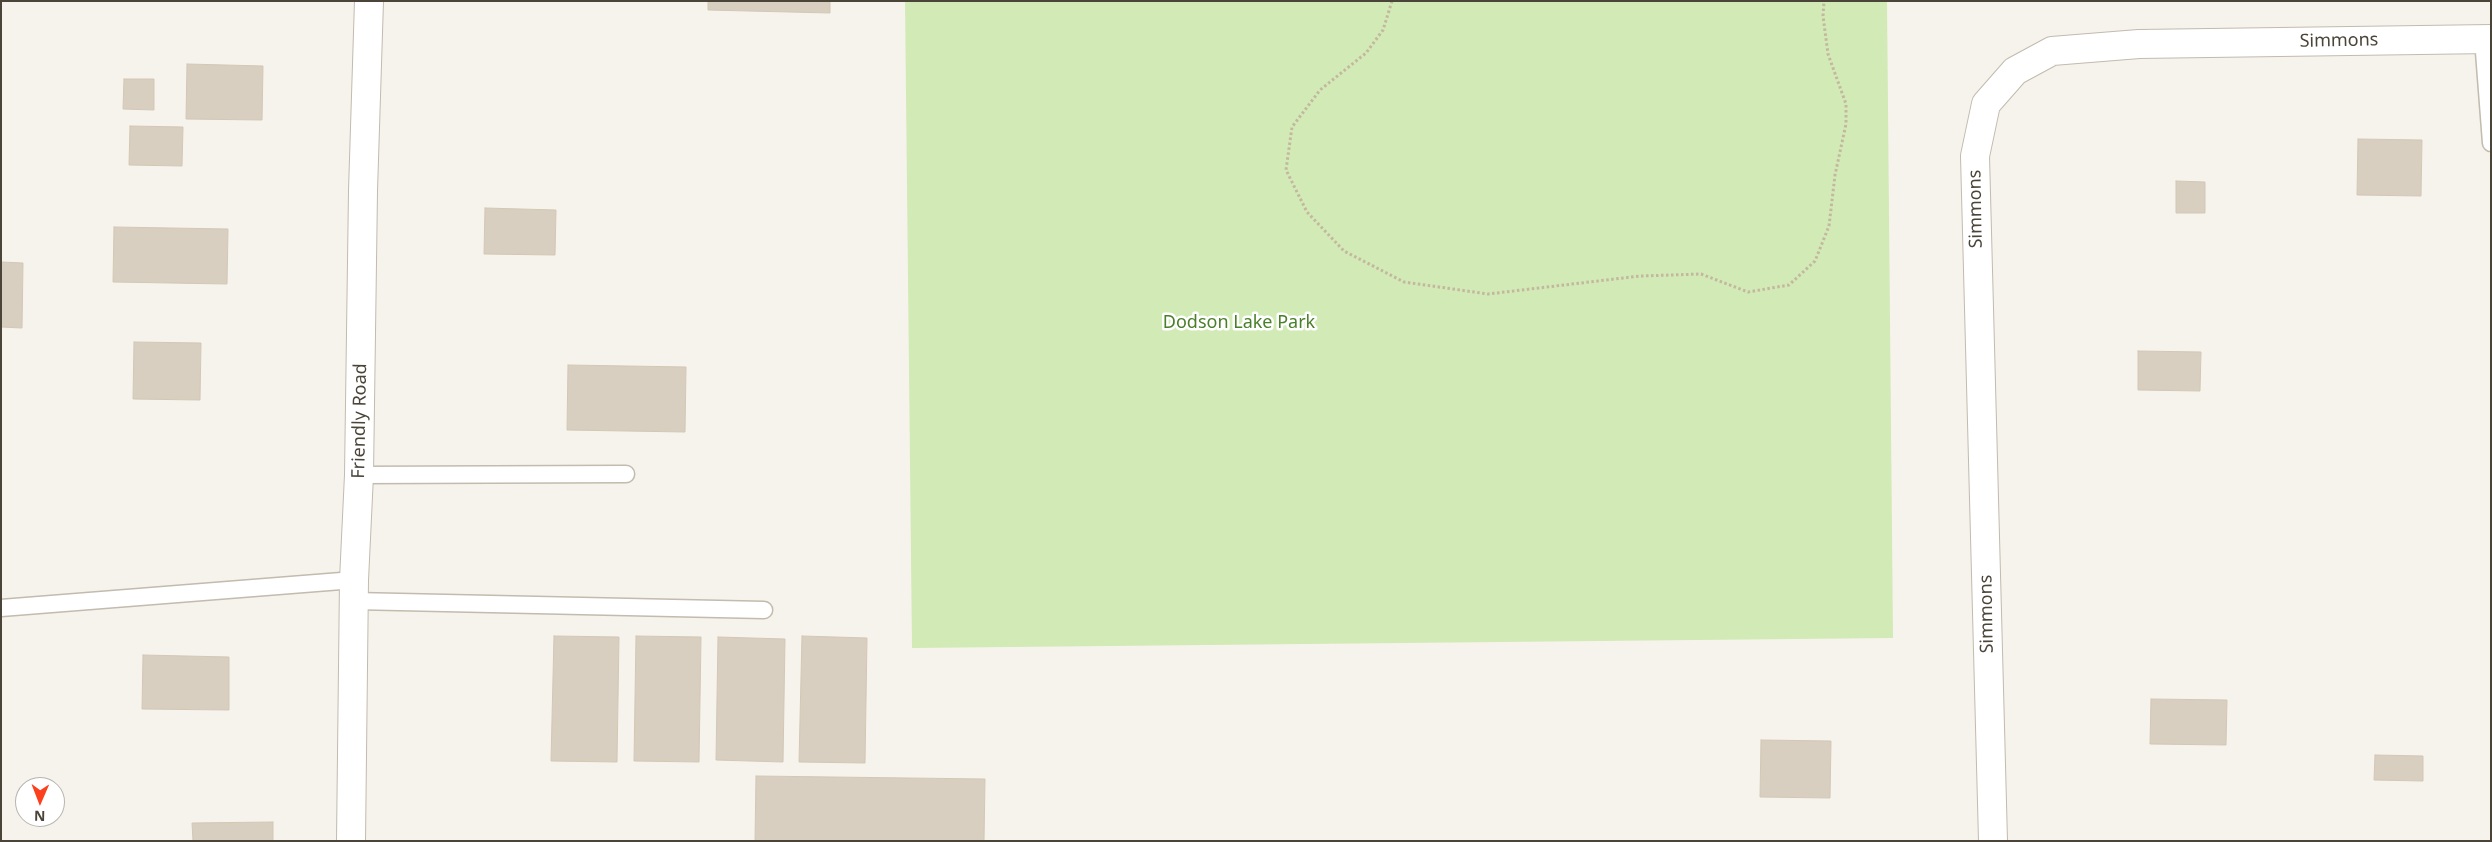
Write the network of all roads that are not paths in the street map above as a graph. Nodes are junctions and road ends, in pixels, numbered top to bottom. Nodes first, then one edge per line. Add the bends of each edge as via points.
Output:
1 (370, 1) edge
2 (2487, 39) edge
3 (2491, 143) edge
4 (359, 474) junction
5 (626, 474) dead end
6 (354, 591) junction
7 (1, 608) edge
8 (764, 610) dead end
9 (351, 841) edge
10 (1993, 841) edge

1 - 4 street, Friendly Road via 363,191
2 - 3 lane
2 - 10 street, Simmons via 2139,44 2052,51 2015,71 1986,104 1975,156
4 - 5 lane
4 - 6 street, Friendly Road
6 - 7 lane
6 - 8 lane
6 - 9 street, Friendly Road

